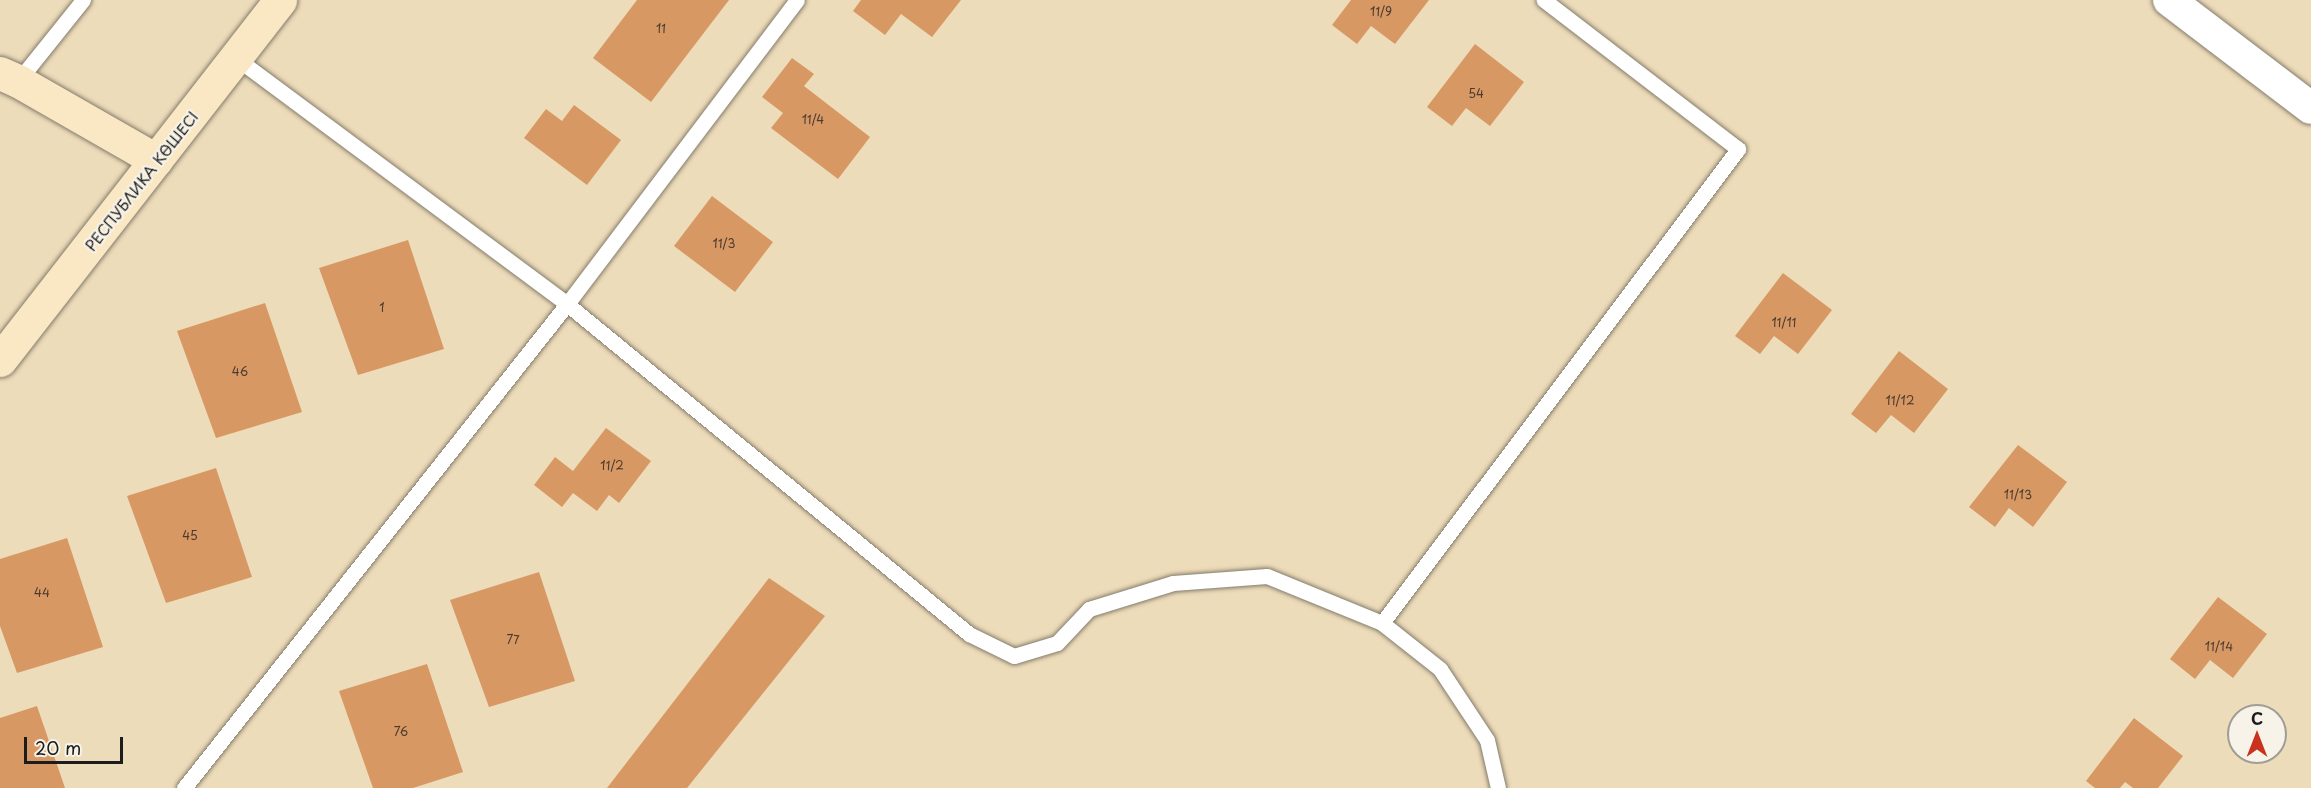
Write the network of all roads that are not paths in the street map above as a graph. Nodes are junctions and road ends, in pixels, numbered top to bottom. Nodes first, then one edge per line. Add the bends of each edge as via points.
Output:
1 (83, 0) edge
2 (280, 0) edge
3 (797, 0) edge
4 (1544, 0) edge
5 (2169, 0) edge
6 (236, 58) junction
7 (9, 77) edge
8 (2311, 108) edge
9 (156, 160) junction
10 (567, 304) junction
11 (0, 360) edge
12 (1382, 623) junction
13 (184, 788) edge
14 (1498, 788) edge

1 - 7 lane
2 - 6 main road, РЕСПУБЛИКА КӨШЕСІ
3 - 10 lane
4 - 12 lane via 1738,149
5 - 8 street
6 - 9 main road, РЕСПУБЛИКА КӨШЕСІ
6 - 10 lane
7 - 9 main road
9 - 11 main road, РЕСПУБЛИКА КӨШЕСІ
10 - 12 lane via 969,634 1014,656 1057,643 1089,609 1173,583 1267,576
10 - 13 lane
12 - 14 lane via 1440,669 1487,740

